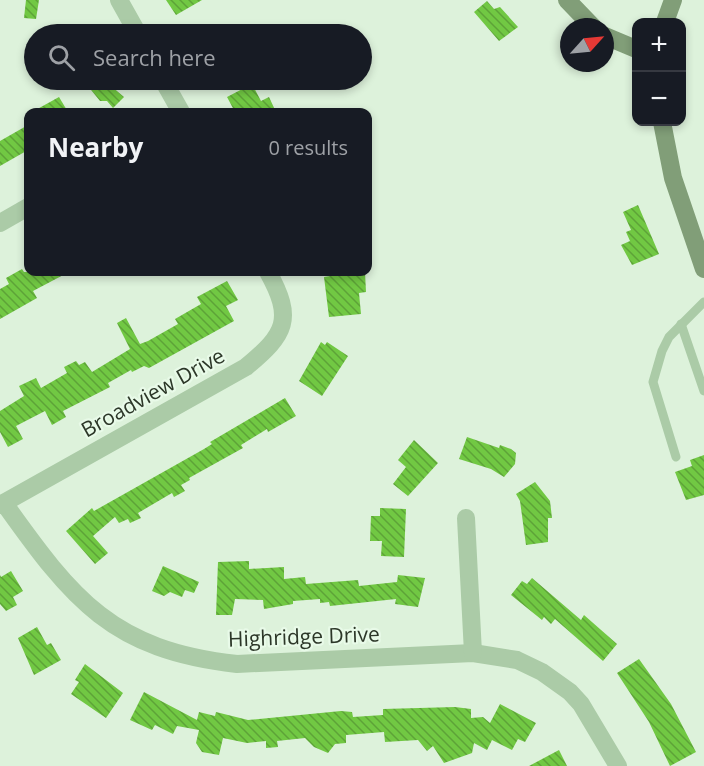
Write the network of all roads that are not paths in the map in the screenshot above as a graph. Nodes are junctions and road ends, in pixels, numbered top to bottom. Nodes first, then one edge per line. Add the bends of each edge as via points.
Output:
1 (119, 0) edge
2 (567, 0) edge
3 (673, 0) edge
4 (584, 18) edge
5 (666, 18) edge
6 (132, 24) edge
7 (614, 40) edge
8 (632, 48) edge
9 (169, 90) edge
10 (179, 108) edge
11 (663, 126) edge
12 (24, 209) edge
13 (0, 223) edge
14 (702, 260) edge
15 (270, 276) edge
16 (704, 302) edge
17 (681, 324) junction
18 (704, 391) edge
19 (676, 457) dead end
20 (2, 504) edge
21 (466, 518) dead end
22 (473, 653) junction
23 (618, 766) edge

1 - 6 street
2 - 4 street
3 - 5 street
7 - 8 street
9 - 10 street
11 - 14 street via 673,178
12 - 13 street
15 - 20 street, Broadview Drive via 278,288 283,321 277,338 246,367
16 - 17 lane
17 - 18 lane
17 - 19 lane via 662,351 653,382
20 - 22 street, Highridge Drive via 40,555 85,604 116,628 161,648 237,664
21 - 22 street
22 - 23 street, Highridge Drive via 517,660 570,692

